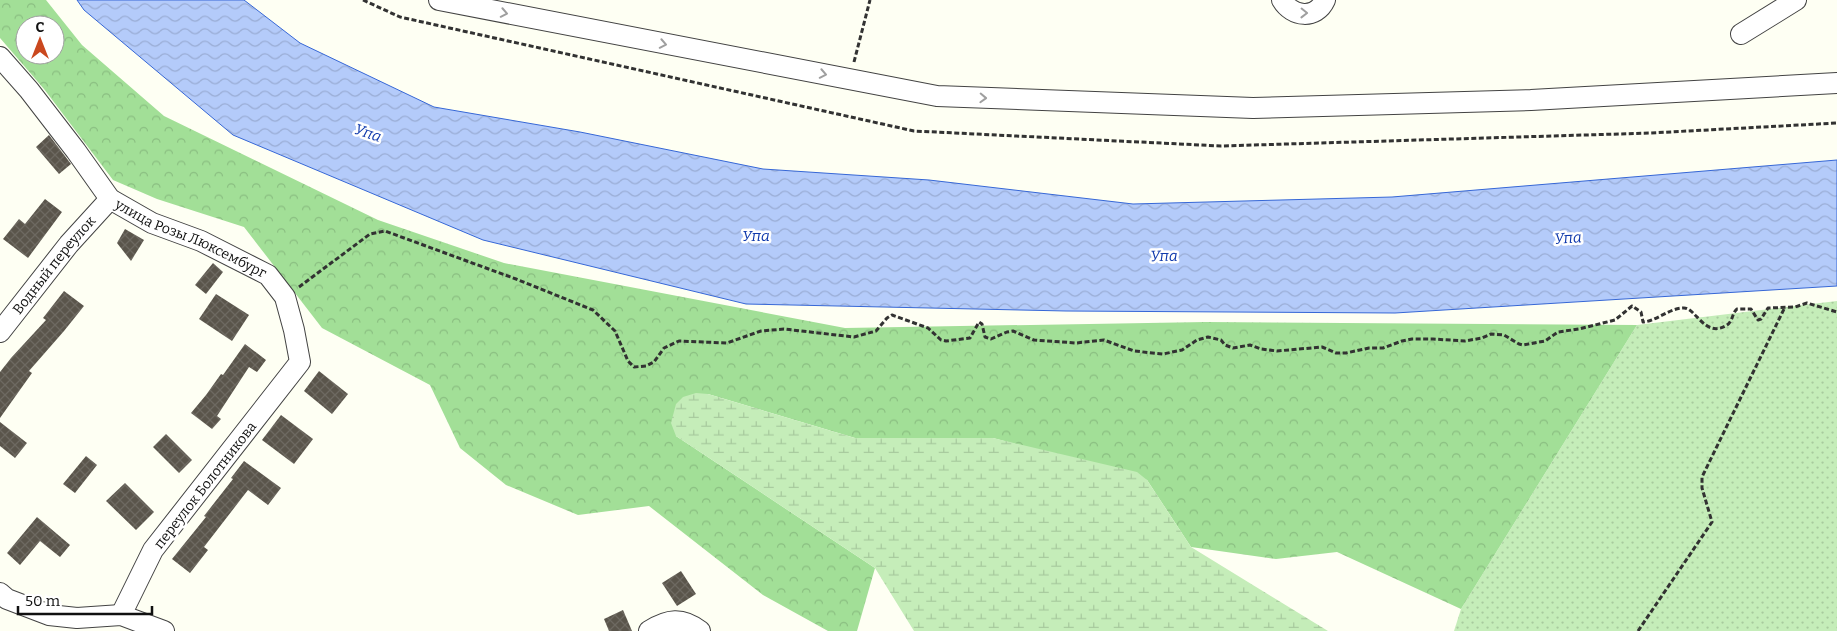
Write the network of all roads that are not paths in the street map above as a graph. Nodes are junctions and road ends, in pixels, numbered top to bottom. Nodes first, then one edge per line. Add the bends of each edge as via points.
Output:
1 (439, 0) edge
2 (1282, 0) edge
3 (1326, 0) edge
4 (1796, 0) edge
5 (1741, 34) dead end
6 (0, 57) edge
7 (1837, 83) edge
8 (110, 199) junction
9 (0, 332) edge
10 (300, 362) joint
11 (0, 593) edge
12 (121, 615) junction
13 (164, 631) edge
14 (649, 631) edge
15 (700, 631) edge

1 -> 7 street via 938,96 1253,108 1530,100
2 -> 3 street via 1291,11 1305,14 1318,10
4 - 5 street
6 - 8 street, улица Розы Люксембург via 29,90
8 - 9 street, Водный переулок
8 - 10 street, улица Розы Люксембург via 152,223 201,241 268,275 285,298
10 - 12 street, переулок Болотникова via 154,550
11 - 12 street via 49,615 77,618
12 - 13 street
14 - 15 street via 675,620 691,624

